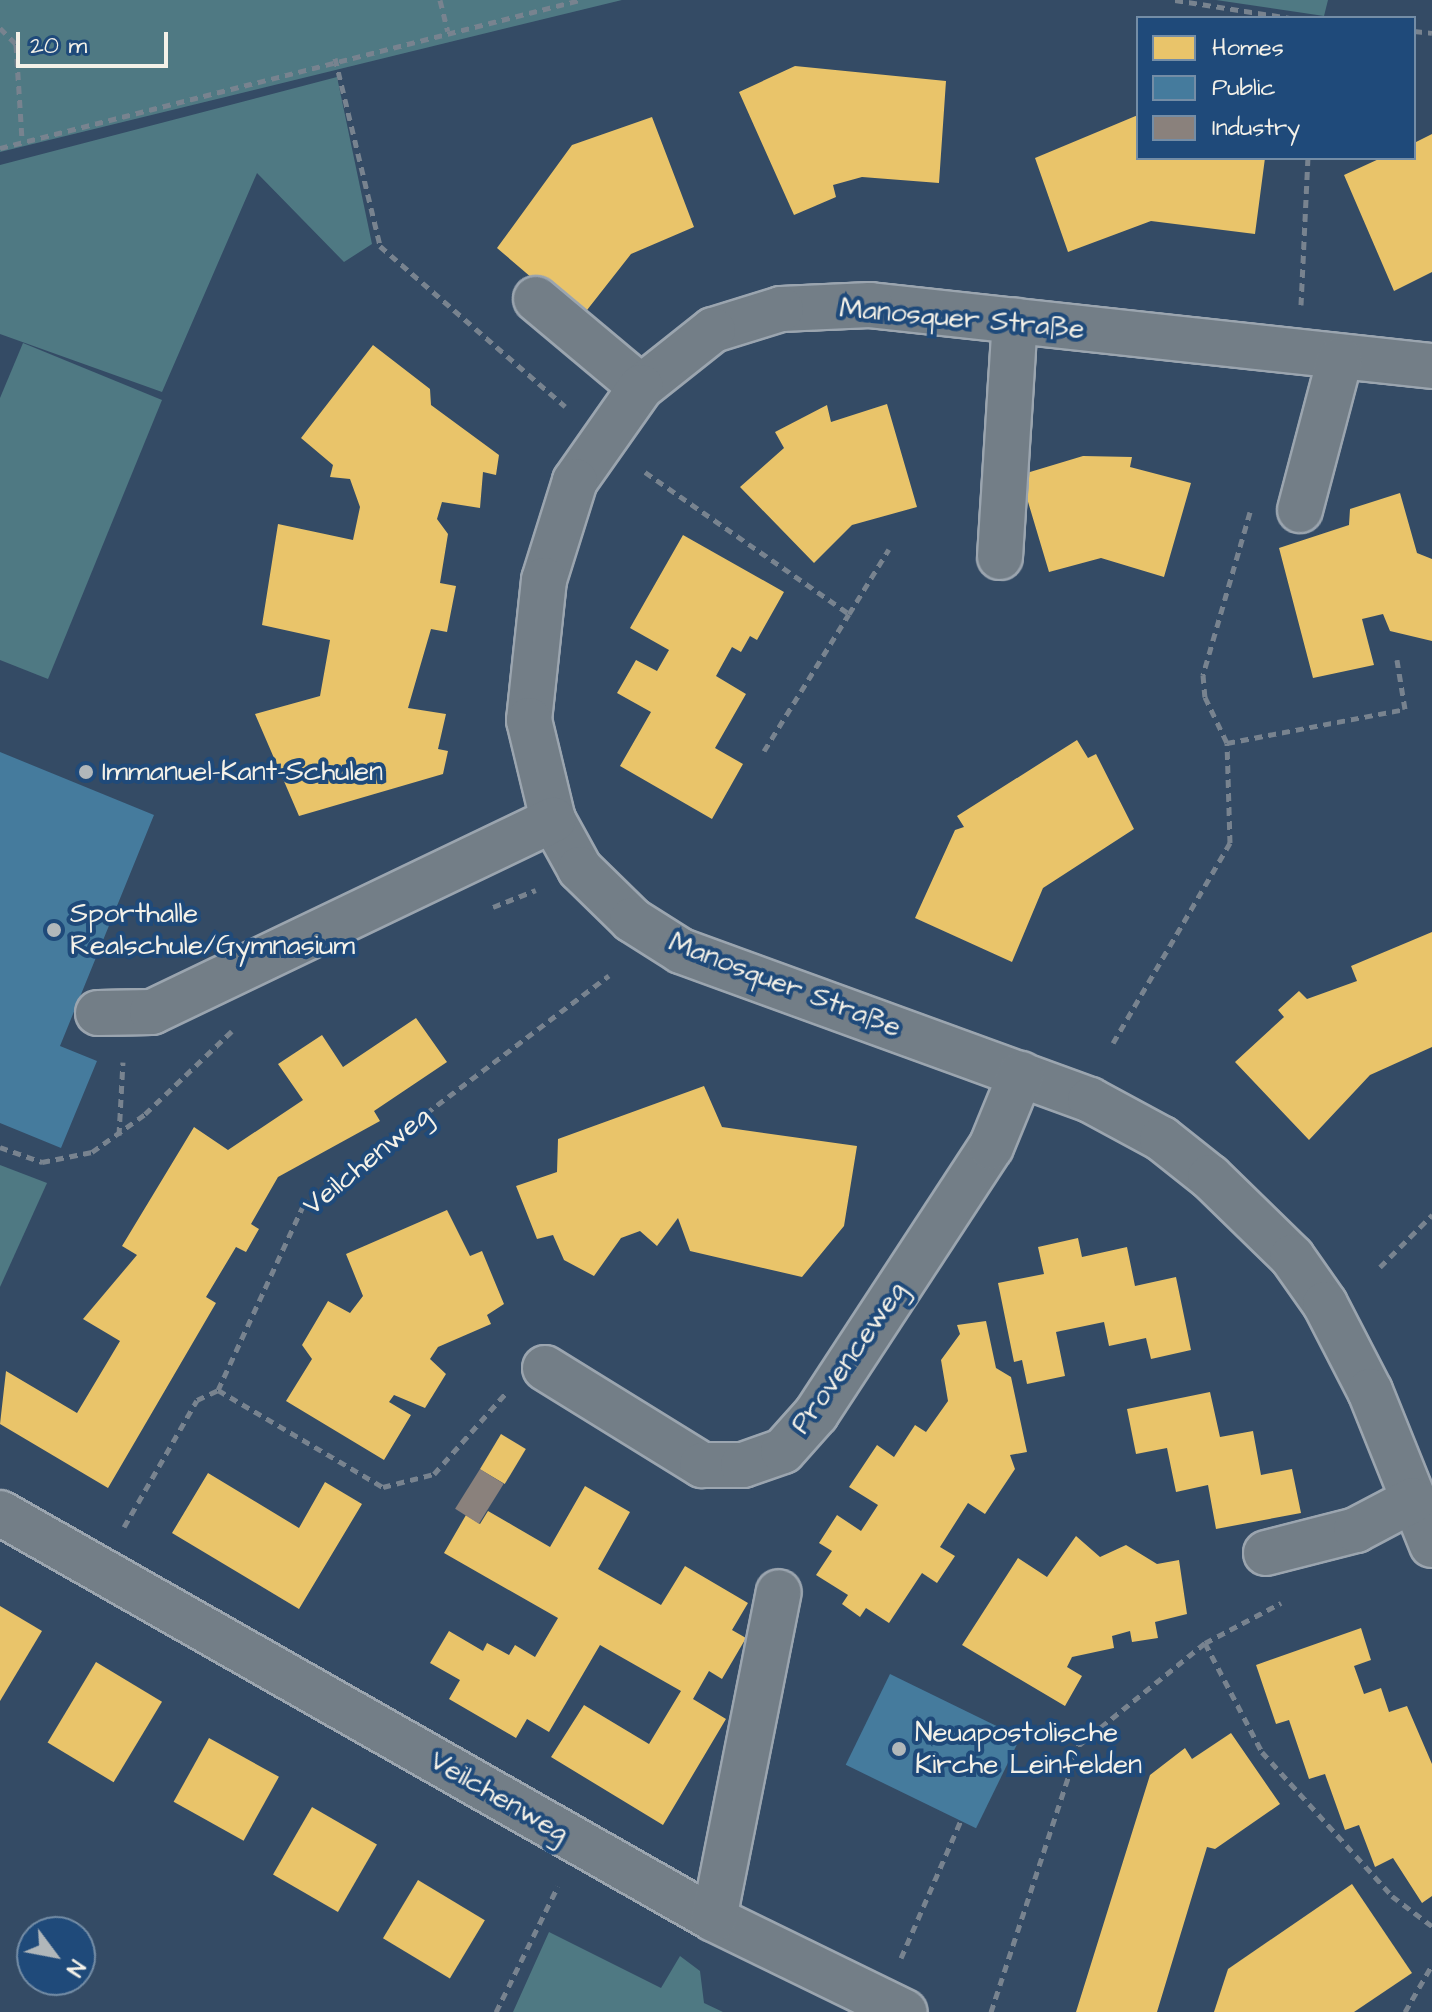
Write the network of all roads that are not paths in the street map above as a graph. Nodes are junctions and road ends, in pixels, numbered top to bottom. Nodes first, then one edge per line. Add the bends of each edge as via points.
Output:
1 (536, 299) dead end
2 (1015, 320) junction
3 (1340, 359) junction
4 (1432, 366) edge
5 (641, 387) junction
6 (1300, 510) dead end
7 (1000, 557) dead end
8 (553, 820) junction
9 (112, 1015) road end
10 (1021, 1074) junction
11 (545, 1368) dead end
12 (1413, 1500) junction
13 (0, 1513) edge
14 (1432, 1545) edge
15 (1266, 1553) dead end
16 (779, 1592) dead end
17 (714, 1919) junction
18 (894, 2006) edge

1 - 5 street
2 - 3 street, Manosquer Straße
2 - 5 street, Manosquer Straße via 870,305 781,309 713,330
2 - 7 street
3 - 4 street, Manosquer Straße
3 - 6 street
5 - 8 street, Manosquer Straße via 575,481 544,580 529,720
8 - 9 street via 152,1012
8 - 10 street, Manosquer Straße via 580,869 632,920 681,951
10 - 11 street, Provenceweg via 991,1147 816,1414 783,1451 743,1465 702,1465
10 - 12 street, Manosquer Straße via 1162,1139 1292,1257 1370,1391
12 - 14 street, Manosquer Straße
12 - 15 street via 1356,1530
13 - 17 street, Veilchenweg
16 - 17 street
17 - 18 street, Veilchenweg

